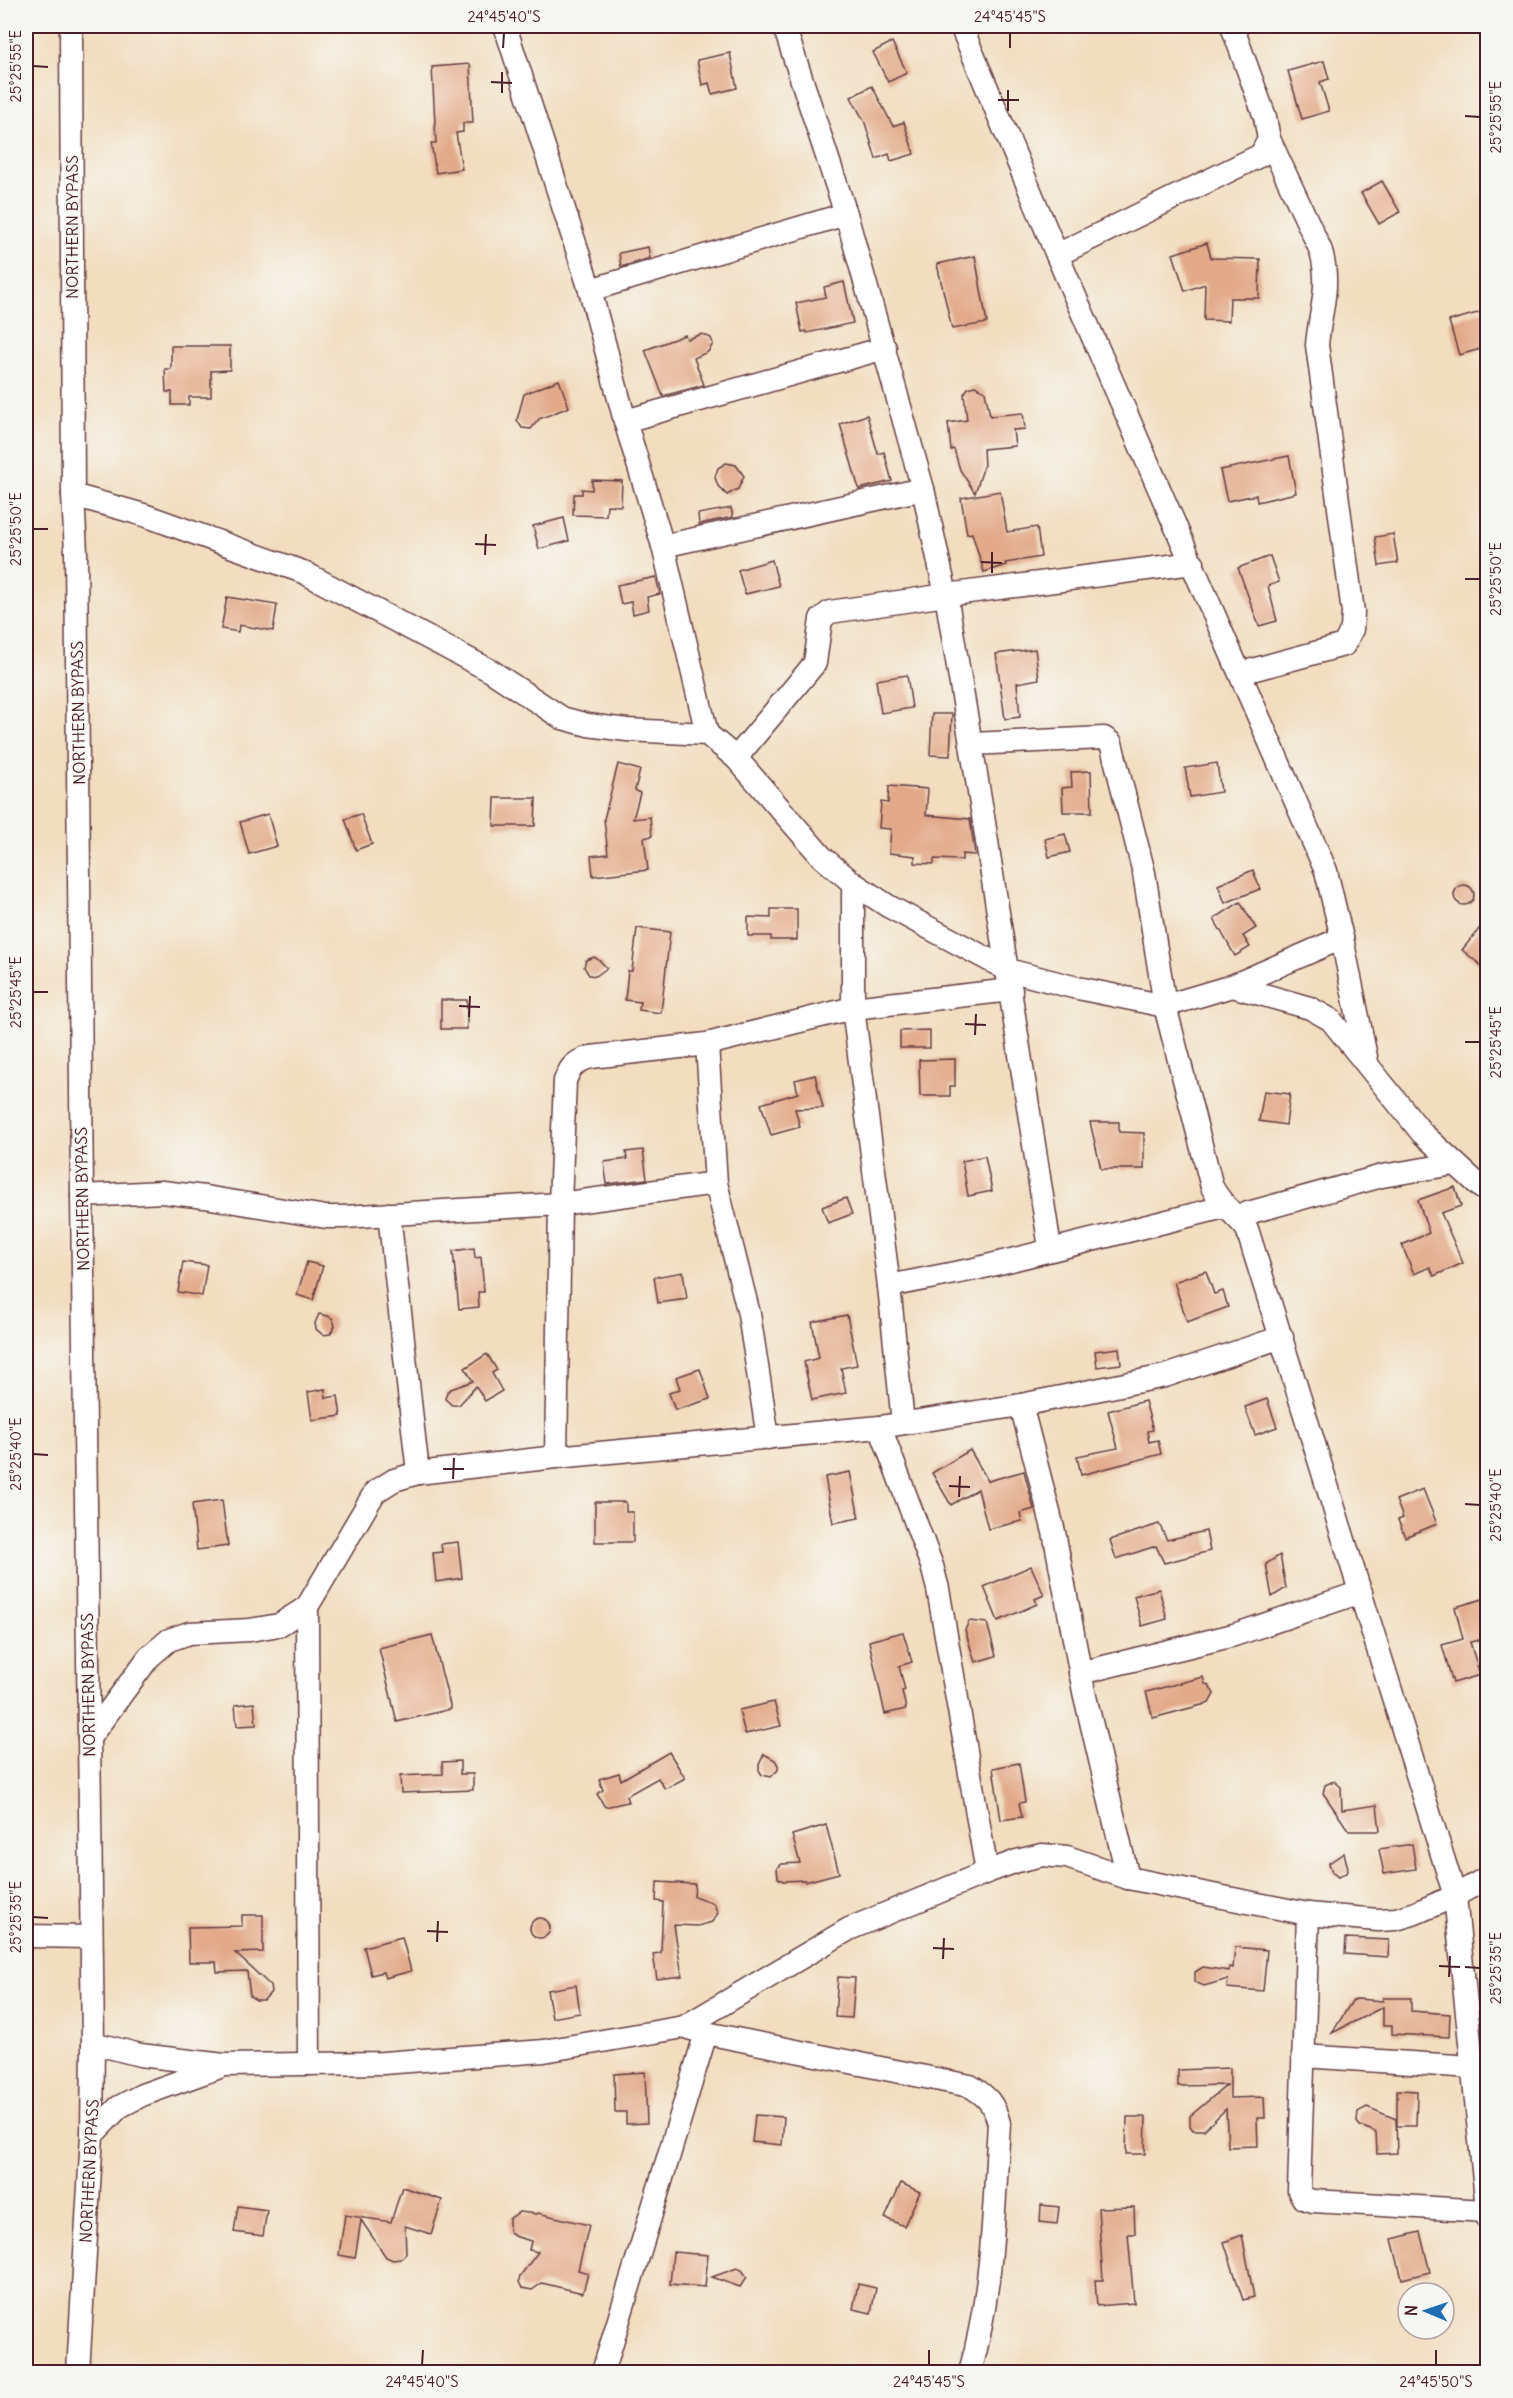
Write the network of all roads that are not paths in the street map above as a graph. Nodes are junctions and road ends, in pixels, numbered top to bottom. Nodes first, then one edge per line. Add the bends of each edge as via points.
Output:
1 (70, 26) edge
2 (505, 26) edge
3 (784, 26) edge
4 (961, 26) edge
5 (1232, 26) edge
6 (1269, 139) junction
7 (846, 214) junction
8 (1057, 255) junction
9 (590, 290) junction
10 (885, 348) junction
11 (625, 421) junction
12 (923, 489) junction
13 (73, 495) junction
14 (663, 546) junction
15 (1193, 563) junction
16 (946, 595) junction
17 (1241, 673) junction
18 (707, 734) junction
19 (971, 744) junction
20 (736, 758) junction
21 (853, 883) junction
22 (1342, 938) junction
23 (1010, 980) junction
24 (1232, 986) junction
25 (1165, 1006) junction
26 (853, 1008) junction
27 (707, 1044) junction
28 (1368, 1066) junction
29 (1454, 1164) junction
30 (716, 1183) junction
31 (1488, 1191) edge
32 (82, 1196) junction
33 (560, 1204) junction
34 (1231, 1211) junction
35 (389, 1214) junction
36 (1050, 1248) junction
37 (889, 1286) junction
38 (1282, 1337) junction
39 (1021, 1405) junction
40 (903, 1423) junction
41 (880, 1427) junction
42 (768, 1438) junction
43 (556, 1457) junction
44 (418, 1473) junction
45 (1361, 1592) junction
46 (307, 1607) junction
47 (1080, 1673) junction
48 (89, 1738) junction
49 (987, 1872) junction
50 (1488, 1877) edge
51 (1128, 1878) junction
52 (1455, 1896) junction
53 (1308, 1914) junction
54 (26, 1936) edge
55 (92, 1937) junction
56 (684, 2027) junction
57 (706, 2033) junction
58 (93, 2043) junction
59 (1303, 2056) junction
60 (309, 2064) junction
61 (224, 2065) junction
62 (1472, 2067) junction
63 (92, 2135) junction
64 (1487, 2215) edge
65 (78, 2373) edge
66 (603, 2373) edge
67 (970, 2373) edge

1 - 13 street, NORTHERN BYPASS
2 - 9 street
3 - 7 street
4 - 8 street
5 - 6 street via 1265,117
6 - 8 street via 1261,155 1251,161
6 - 17 street via 1326,270 1317,345 1353,612 1352,629 1344,645
7 - 9 street
7 - 10 street
8 - 15 street
9 - 11 street
10 - 11 street
10 - 12 street
11 - 14 street
12 - 14 street
12 - 16 street
13 - 18 street via 144,515 303,572 491,671 562,718 627,730
13 - 32 street, NORTHERN BYPASS
14 - 18 street
15 - 16 street
15 - 17 street
16 - 19 street
16 - 20 street via 825,615 821,619 815,663
17 - 22 street via 1326,871
18 - 20 street
19 - 23 street
19 - 25 street via 1104,738 1111,743 1144,873
20 - 21 street via 822,857
21 - 23 street
21 - 26 street
22 - 24 street
22 - 28 street
23 - 25 street via 1073,987
23 - 26 street
23 - 36 street
24 - 25 street
24 - 28 street via 1310,1008 1331,1020
25 - 34 street via 1212,1187
26 - 27 street
26 - 37 street
27 - 30 street
27 - 33 street via 591,1057 578,1061 569,1070
28 - 29 street via 1422,1133
29 - 31 street
29 - 34 street via 1382,1176
30 - 33 street
30 - 42 street via 748,1314
32 - 35 street via 162,1192 326,1216
32 - 48 street, NORTHERN BYPASS
33 - 35 street
33 - 43 street
34 - 36 street
34 - 38 street via 1247,1229
35 - 44 street
36 - 37 street via 975,1269
37 - 40 street
38 - 39 street via 1165,1376
38 - 45 street
39 - 40 street
39 - 47 street via 1054,1532
40 - 41 street
41 - 42 street
41 - 49 street via 938,1589
42 - 43 street
43 - 44 street
44 - 46 street via 394,1480 375,1492
45 - 47 street via 1234,1635
45 - 52 street
46 - 48 street via 279,1625 189,1633 169,1640 149,1657
46 - 60 street
47 - 51 street
48 - 55 street, NORTHERN BYPASS
49 - 51 street via 1042,1855 1067,1857
49 - 56 street via 849,1929
50 - 52 street
51 - 53 street
52 - 53 street via 1396,1919
52 - 62 street
53 - 59 street
54 - 55 street
55 - 58 street, NORTHERN BYPASS
56 - 57 street
56 - 60 street via 544,2052
57 - 66 street
57 - 67 street via 970,2086 995,2108 999,2123 992,2263 982,2331
58 - 61 street via 140,2055
58 - 63 street, NORTHERN BYPASS
59 - 62 street
59 - 64 street via 1299,2191 1303,2198
60 - 61 street
61 - 63 street via 119,2107
62 - 64 street
63 - 65 street, NORTHERN BYPASS

